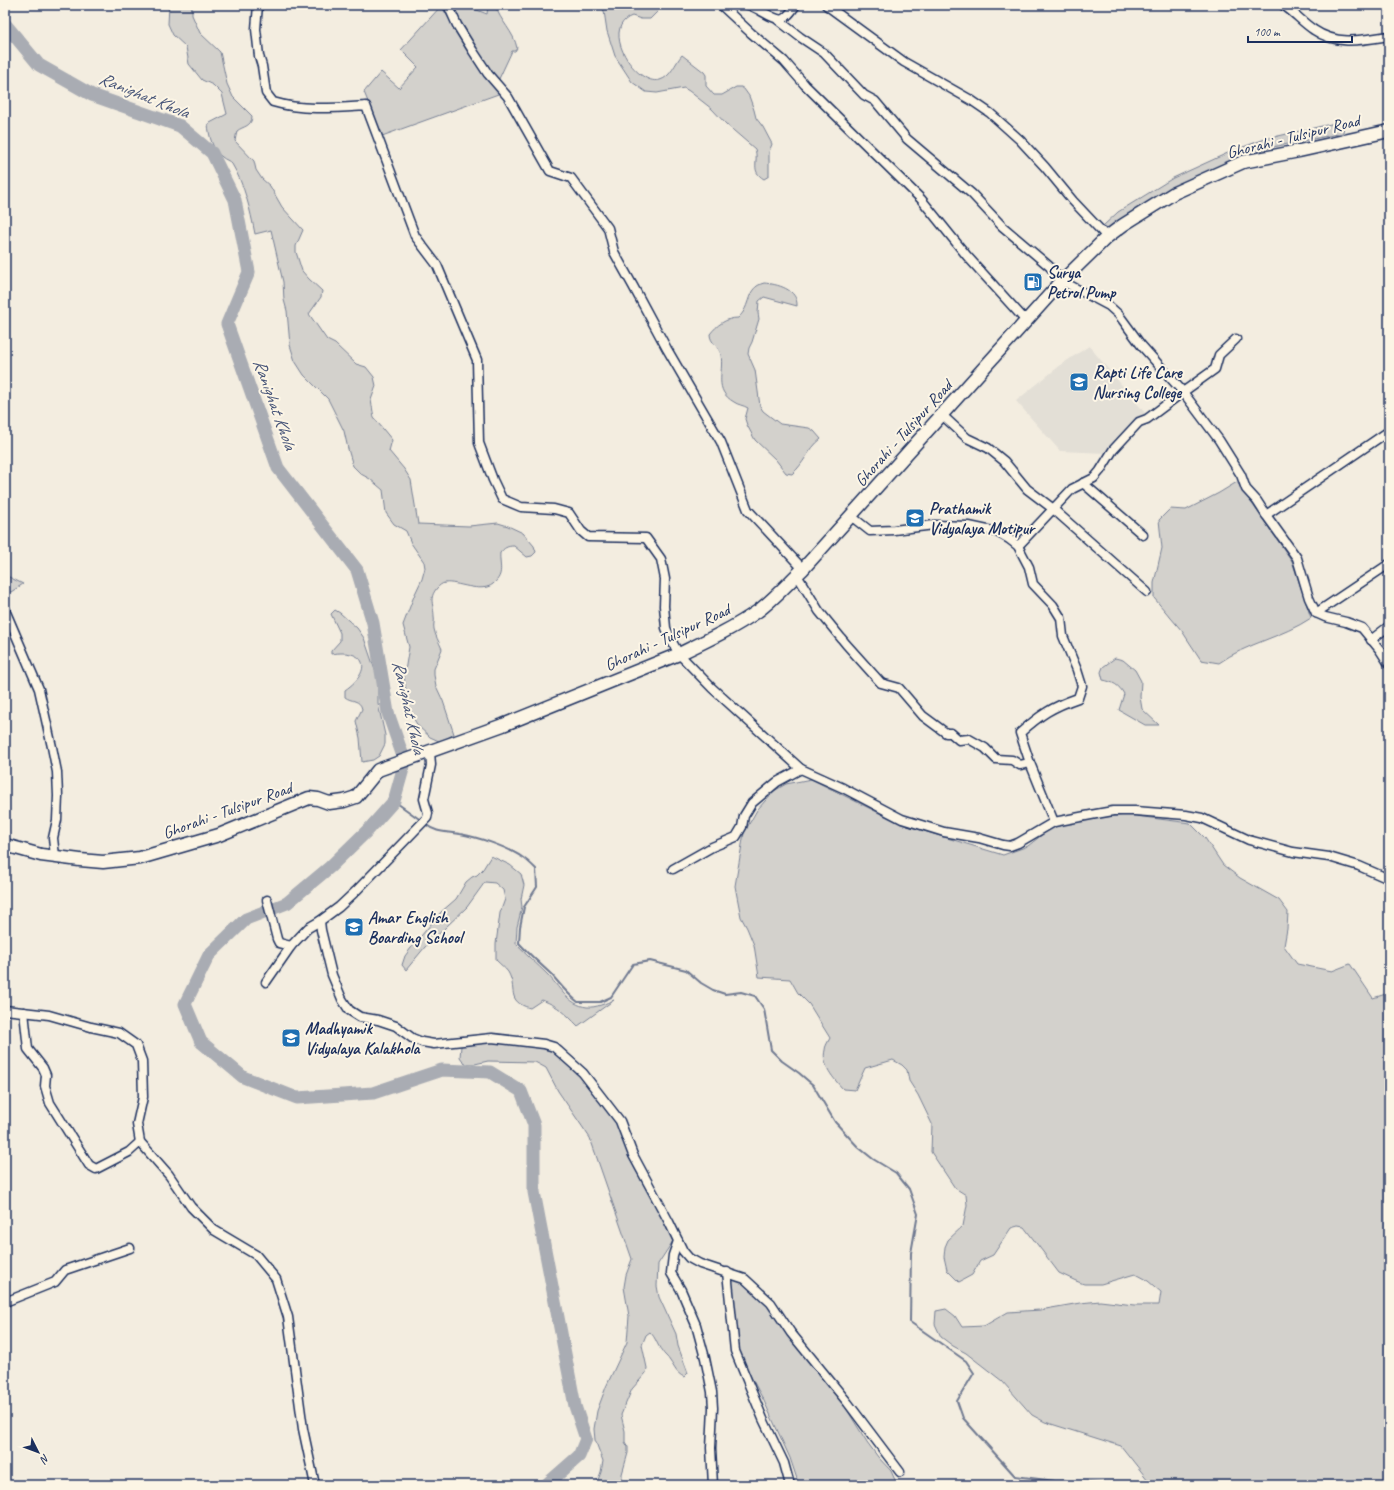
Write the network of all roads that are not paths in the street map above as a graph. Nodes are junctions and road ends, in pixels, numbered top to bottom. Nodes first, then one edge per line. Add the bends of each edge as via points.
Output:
1 (258, 5) edge
2 (448, 5) edge
3 (721, 5) edge
4 (748, 5) edge
5 (796, 5) edge
6 (826, 5) edge
7 (1283, 5) edge
8 (778, 20) junction
9 (1389, 36) edge
10 (1389, 130) edge
11 (1107, 237) junction
12 (1062, 281) junction
13 (1026, 321) junction
14 (1236, 339) dead end
15 (1183, 392) junction
16 (942, 415) junction
17 (1389, 431) edge
18 (1083, 483) junction
19 (1052, 508) junction
20 (1266, 515) junction
21 (851, 516) junction
22 (1143, 535) dead end
23 (1018, 546) junction
24 (1389, 564) edge
25 (800, 572) junction
26 (1147, 592) dead end
27 (5, 610) edge
28 (1316, 613) junction
29 (1389, 626) edge
30 (1372, 640) junction
31 (679, 654) junction
32 (1388, 661) edge
33 (430, 752) junction
34 (1030, 763) junction
35 (801, 769) junction
36 (1054, 822) junction
37 (5, 844) edge
38 (56, 856) junction
39 (673, 869) dead end
40 (1389, 879) edge
41 (267, 900) dead end
42 (320, 921) junction
43 (291, 946) junction
44 (266, 982) dead end
45 (5, 1010) edge
46 (24, 1012) junction
47 (140, 1142) junction
48 (678, 1241) junction
49 (130, 1248) dead end
50 (727, 1272) junction
51 (5, 1302) edge
52 (900, 1472) dead end
53 (316, 1485) edge
54 (712, 1485) edge
55 (790, 1485) edge

1 - 31 street via 256,29 259,56 266,93 273,102 310,108 366,106 415,236 437,266 477,360 479,443 502,499 521,507 554,509 569,514 588,537 646,538 661,559 665,579 666,628
2 - 25 street via 480,62 508,97 550,172 571,178 608,228 614,252 722,442 748,510
3 - 13 street via 784,61 805,85 921,199 967,256
4 - 8 street
5 - 8 street via 784,19
6 - 11 street via 904,62 990,113 1020,140
7 - 9 street via 1315,31 1334,40 1359,41
8 - 12 street via 824,52 864,95 875,101 907,139 972,194 1002,226 1044,261
10 - 11 main road, Ghorahi - Tulsipur Road via 1243,162 1174,193 1123,224
11 - 12 main road, Ghorahi - Tulsipur Road
12 - 13 main road, Ghorahi - Tulsipur Road
12 - 15 street via 1109,306
13 - 16 main road, Ghorahi - Tulsipur Road
14 - 15 street via 1219,355 1215,369
15 - 18 street via 1147,419 1139,422 1113,450 1100,472
15 - 20 street via 1219,440 1241,475 1246,489
16 - 19 street via 967,438 988,448 1004,461 1027,488
16 - 21 main road, Ghorahi - Tulsipur Road
17 - 20 street
18 - 19 street via 1072,489
18 - 22 street
19 - 23 street
19 - 26 street
20 - 28 street via 1297,558
21 - 23 street via 870,531 934,525 969,526 998,532
21 - 25 main road, Ghorahi - Tulsipur Road
23 - 34 street via 1029,567 1033,584 1053,605 1061,618 1063,636 1082,686 1078,698 1038,716 1020,733
24 - 28 street
25 - 31 main road, Ghorahi - Tulsipur Road via 749,617
25 - 34 street via 819,611 881,683 899,688 924,716 959,740 969,739 986,748 996,759 1012,760 1020,765
27 - 38 street via 39,689 52,747 58,796 53,838
28 - 30 street via 1362,628
29 - 30 street
30 - 32 street
31 - 33 main road, Ghorahi - Tulsipur Road
31 - 35 street via 712,688
33 - 38 main road, Ghorahi - Tulsipur Road via 378,770 356,797 329,803 309,798 219,835 152,855 103,862
33 - 42 street via 431,765 424,799 427,818 339,907
34 - 36 street
35 - 36 street via 902,819 1003,846 1018,843
35 - 39 street via 777,782 752,803 736,837 712,846
36 - 40 street via 1113,811 1186,815 1202,818 1249,840 1293,852 1329,857
37 - 38 main road, Ghorahi - Tulsipur Road via 41,855
41 - 43 street via 277,939 280,943
42 - 43 street via 308,928
42 - 48 street via 332,975 349,1010 360,1017 396,1026 422,1042 434,1044 492,1038 544,1044 554,1047 564,1055 583,1073 620,1121 632,1155
43 - 44 street
45 - 46 street
46 - 47 street via 49,1015 119,1033 136,1045 142,1062 143,1097 137,1124
46 - 47 street via 28,1049 46,1075 45,1086 50,1103 89,1165 96,1168 129,1152
47 - 53 street via 191,1207 214,1230 256,1255 276,1279 288,1317 303,1429
48 - 50 street via 683,1251 695,1261
48 - 54 street via 671,1273 696,1325 712,1392
49 - 51 street via 65,1270 55,1282
50 - 52 street via 745,1279 771,1303 791,1333
50 - 55 street via 735,1351 784,1463

